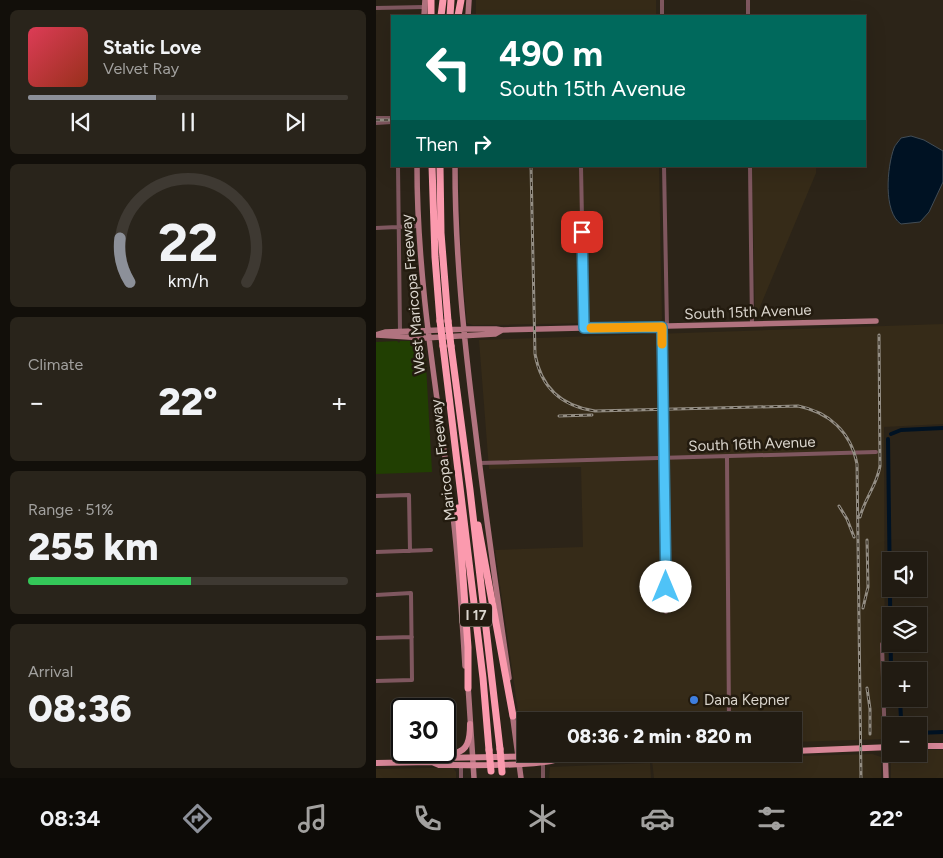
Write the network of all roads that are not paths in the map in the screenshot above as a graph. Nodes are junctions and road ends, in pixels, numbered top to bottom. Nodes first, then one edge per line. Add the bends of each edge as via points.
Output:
1 (431, 0) edge
2 (443, 0) edge
3 (452, 0) edge
4 (461, 0) edge
5 (469, 0) edge
6 (662, 0) edge
7 (748, 0) edge
8 (425, 3) edge
9 (376, 8) edge
10 (431, 15) edge
11 (441, 15) edge
12 (450, 15) edge
13 (458, 15) edge
14 (468, 15) edge
15 (662, 15) edge
16 (748, 15) edge
17 (376, 118) edge
18 (391, 118) edge
19 (391, 122) edge
20 (376, 123) edge
21 (398, 167) edge
22 (417, 167) edge
23 (432, 167) edge
24 (440, 167) edge
25 (455, 167) edge
26 (582, 167) edge
27 (664, 167) edge
28 (750, 167) edge
29 (418, 226) junction
30 (399, 227) junction
31 (376, 228) edge
32 (444, 321) junction
33 (876, 321) dead end
34 (752, 324) junction
35 (664, 327) junction
36 (584, 328) junction
37 (464, 332) junction
38 (400, 334) junction
39 (427, 334) junction
40 (376, 335) edge
41 (876, 452) dead end
42 (727, 457) junction
43 (665, 458) junction
44 (479, 463) junction
45 (459, 480) junction
46 (470, 490) junction
47 (376, 496) edge
48 (431, 550) dead end
49 (410, 551) junction
50 (376, 552) edge
51 (376, 595) edge
52 (666, 612) dead end
53 (412, 637) junction
54 (376, 638) edge
55 (882, 652) edge
56 (376, 681) edge
57 (468, 688) junction
58 (729, 712) edge
59 (513, 716) junction
60 (886, 717) edge
61 (470, 724) junction
62 (517, 743) edge
63 (927, 746) edge
64 (943, 746) edge
65 (882, 747) edge
66 (802, 750) edge
67 (456, 752) edge
68 (473, 756) junction
69 (517, 756) edge
70 (456, 757) edge
71 (551, 762) edge
72 (887, 762) edge
73 (376, 763) edge
74 (391, 763) edge
75 (435, 763) edge
76 (542, 763) junction
77 (473, 764) junction
78 (520, 764) junction
79 (461, 765) junction
80 (491, 775) edge
81 (502, 775) edge
82 (461, 778) edge
83 (474, 778) edge
84 (521, 778) edge
85 (543, 778) edge
86 (886, 778) edge

1 - 10 highway
2 - 11 highway
3 - 12 highway
4 - 13 highway
5 - 14 main road
6 - 15 street
7 - 16 street
8 - 9 street
17 - 18 street
19 - 20 street
21 - 30 street
22 - 29 main road, West Maricopa Freeway
23 - 32 highway, Maricopa Freeway / I 17 via 435,257
24 - 32 highway, Maricopa Freeway / I 17
25 - 37 main road
26 - 36 street
27 - 35 street
28 - 34 street
29 - 30 street
29 - 39 main road, West Maricopa Freeway
30 - 31 street
30 - 38 street
32 - 45 highway, Maricopa Freeway / I 17, bridge via 443,346
32 - 46 highway, Maricopa Freeway / I 17, bridge via 451,346
33 - 34 main road, South 15th Avenue
34 - 35 main road, South 15th Avenue
35 - 36 main road, South 15th Avenue
35 - 43 street
36 - 37 main road, South 15th Avenue via 502,330 495,334
37 - 39 main road, South 15th Avenue
37 - 44 main road
38 - 39 main road, South 15th Avenue
38 - 40 main road, South 15th Avenue
39 - 57 main road, West Maricopa Freeway via 453,517
41 - 42 street, South 16th Avenue
42 - 43 street, South 16th Avenue
42 - 58 street
43 - 44 street, South 16th Avenue
43 - 52 street
44 - 59 main road
45 - 57 highway
45 - 80 highway, Maricopa Freeway / I 17, bridge via 483,678
46 - 59 highway
46 - 81 highway, Maricopa Freeway / I 17, bridge
47 - 49 street via 409,495
48 - 49 street
49 - 50 street
51 - 53 street via 411,593
53 - 54 street
53 - 56 street via 412,680
55 - 60 street
57 - 61 main road, West Maricopa Freeway
59 - 62 main road
61 - 67 main road via 467,745
61 - 68 main road, West Maricopa Freeway
63 - 64 main road
65 - 66 main road
68 - 69 main road
68 - 70 main road
68 - 77 main road, West Maricopa Freeway
71 - 76 main road
72 - 86 main road
73 - 74 main road
75 - 79 main road
76 - 78 main road
76 - 85 street
77 - 78 main road
77 - 79 main road
77 - 83 main road, West Maricopa Freeway
78 - 84 main road
79 - 82 street

